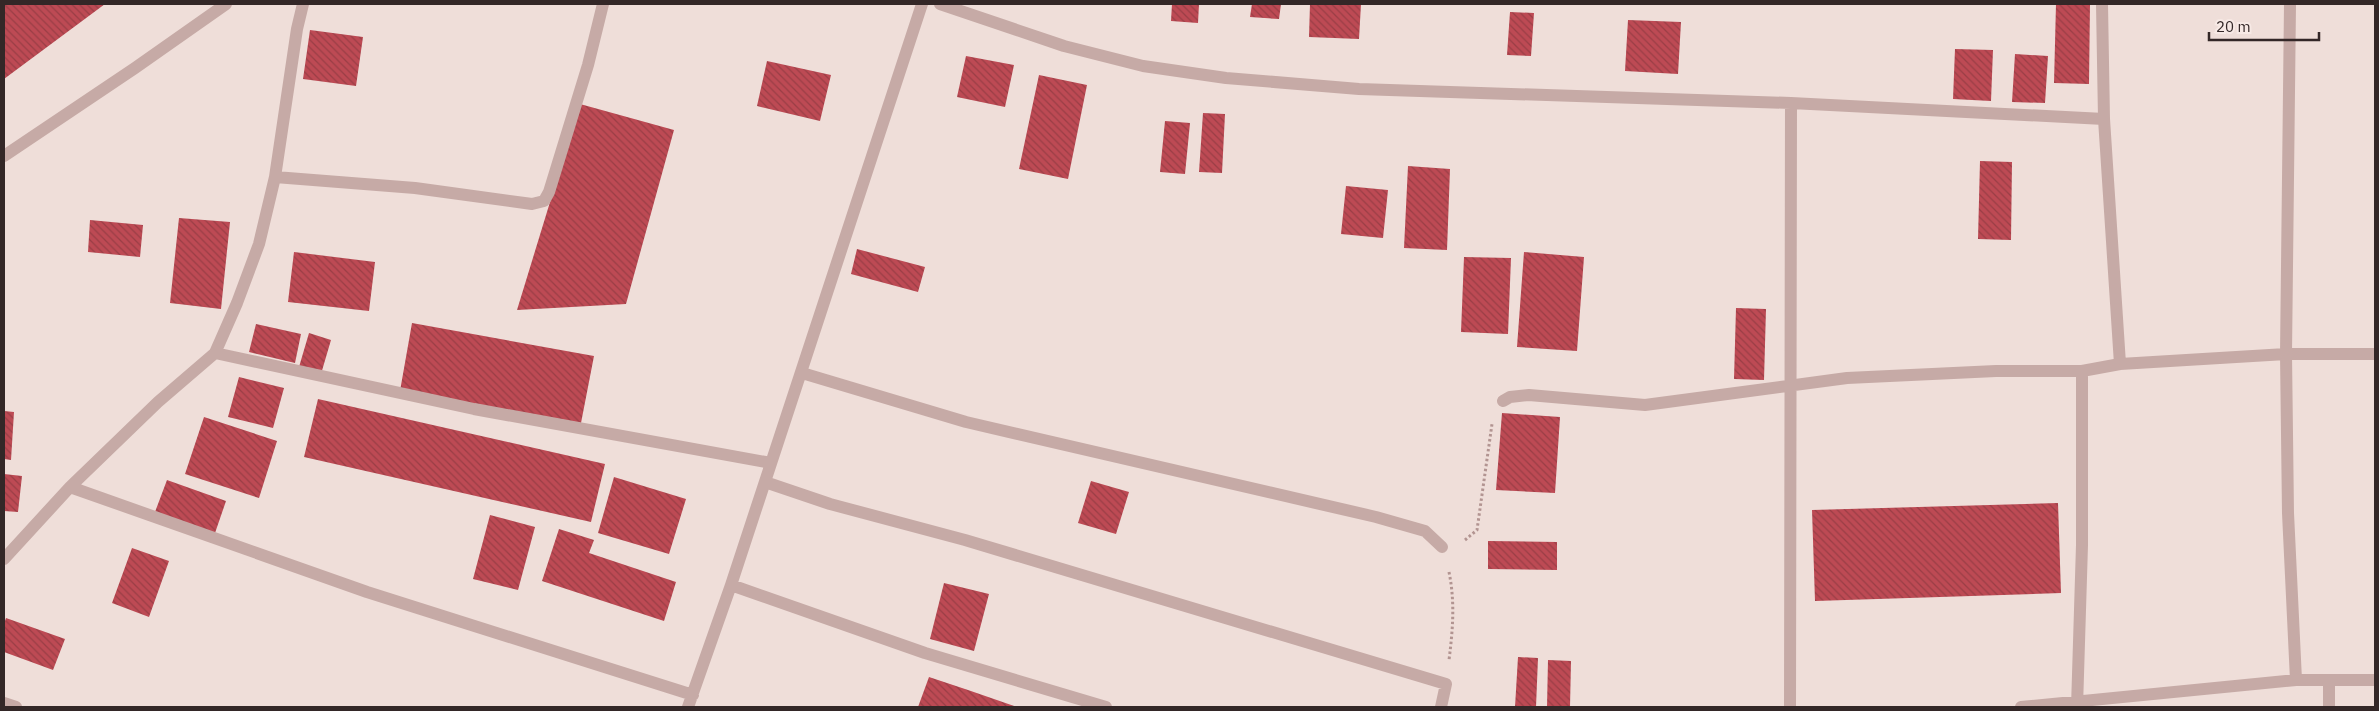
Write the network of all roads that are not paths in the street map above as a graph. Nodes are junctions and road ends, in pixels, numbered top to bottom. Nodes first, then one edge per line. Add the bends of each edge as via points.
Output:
1 (226, 4) edge
2 (303, 4) edge
3 (603, 4) edge
4 (922, 4) edge
5 (940, 4) edge
6 (2102, 4) edge
7 (2290, 4) edge
8 (1790, 103) junction
9 (2104, 119) junction
10 (4, 156) edge
11 (275, 177) junction
12 (215, 353) junction
13 (2286, 354) junction
14 (2375, 354) edge
15 (2120, 364) junction
16 (2082, 371) junction
17 (802, 373) junction
18 (1789, 385) junction
19 (1503, 401) road end
20 (771, 463) junction
21 (765, 482) junction
22 (70, 487) junction
23 (1442, 547) road end
24 (4, 560) edge
25 (731, 585) junction
26 (2296, 680) junction
27 (2329, 680) junction
28 (2375, 680) edge
29 (693, 695) junction
30 (4, 703) edge
31 (2077, 705) edge
32 (16, 707) edge
33 (688, 707) edge
34 (1106, 707) edge
35 (1441, 707) edge
36 (1790, 707) edge
37 (2021, 707) edge
38 (2329, 707) edge

1 - 10 street
2 - 11 street
3 - 11 street via 588,65 544,201 532,204 415,188
4 - 17 street
5 - 8 street via 1064,46 1143,66 1226,78 1359,89
6 - 9 street
7 - 13 street
8 - 9 street
8 - 18 street
9 - 15 street
11 - 12 street via 259,244
12 - 20 street via 474,409
12 - 22 street via 158,402
13 - 14 street
13 - 15 street
13 - 26 street via 2288,513
15 - 16 street
16 - 18 street via 1996,371 1847,378
16 - 31 street via 2082,545
17 - 20 street
17 - 23 street via 966,422 1425,531
18 - 19 street via 1645,405 1529,395
18 - 36 street
20 - 21 street
21 - 25 street
21 - 35 street via 830,504 965,540 1446,684
22 - 24 street
22 - 29 street via 366,592
25 - 29 street
25 - 34 street via 925,652
26 - 27 street
26 - 31 street
27 - 28 street
27 - 38 street
29 - 33 street
30 - 32 street
31 - 37 street

